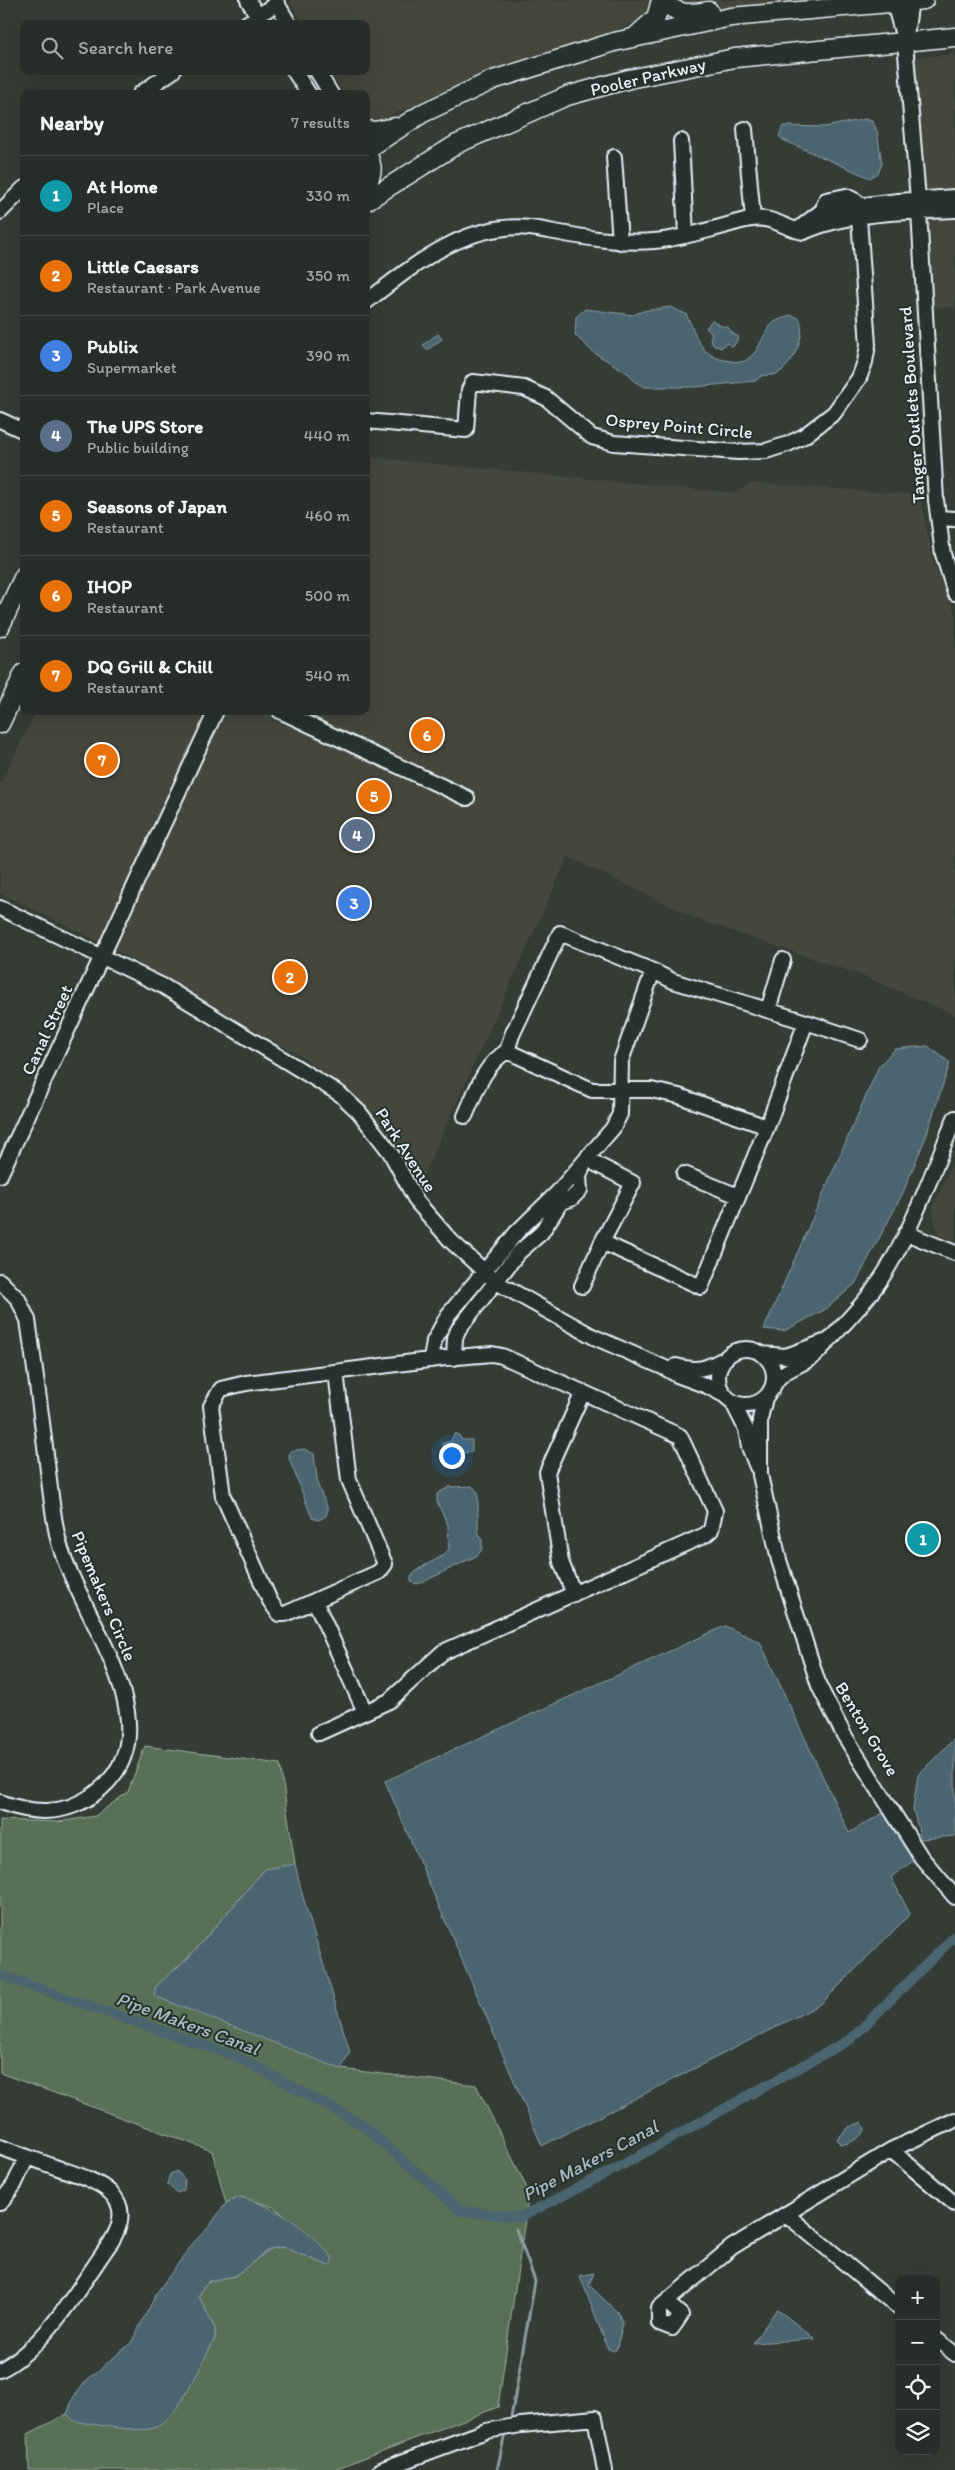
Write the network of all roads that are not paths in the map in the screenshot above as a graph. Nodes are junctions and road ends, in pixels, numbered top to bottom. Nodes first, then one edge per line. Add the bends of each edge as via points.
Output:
1 (248, 0) edge
2 (662, 0) edge
3 (906, 0) edge
4 (276, 2) edge
5 (854, 3) edge
6 (814, 8) junction
7 (261, 20) edge
8 (287, 20) edge
9 (955, 37) edge
10 (634, 38) junction
11 (905, 42) junction
12 (167, 75) edge
13 (297, 75) edge
14 (319, 75) edge
15 (146, 90) edge
16 (306, 90) edge
17 (329, 90) edge
18 (406, 124) junction
19 (745, 129) dead end
20 (370, 131) edge
21 (681, 141) dead end
22 (370, 148) edge
23 (614, 156) dead end
24 (370, 158) edge
25 (370, 179) edge
26 (20, 192) edge
27 (955, 197) edge
28 (370, 198) edge
29 (919, 206) junction
30 (955, 210) edge
31 (0, 212) edge
32 (858, 212) junction
33 (824, 216) junction
34 (752, 219) junction
35 (686, 235) junction
36 (620, 242) junction
37 (370, 299) edge
38 (0, 420) edge
39 (370, 421) edge
40 (20, 429) edge
41 (939, 518) junction
42 (955, 519) edge
43 (20, 584) edge
44 (955, 593) edge
45 (0, 627) edge
46 (20, 682) edge
47 (214, 715) edge
48 (289, 715) edge
49 (0, 724) edge
50 (467, 798) dead end
51 (0, 908) edge
52 (102, 956) junction
53 (783, 960) dead end
54 (653, 971) junction
55 (768, 1010) junction
56 (806, 1022) junction
57 (860, 1040) dead end
58 (507, 1051) junction
59 (620, 1089) junction
60 (465, 1116) dead end
61 (955, 1118) edge
62 (767, 1127) junction
63 (586, 1158) junction
64 (684, 1174) dead end
65 (0, 1175) edge
66 (738, 1196) junction
67 (906, 1233) junction
68 (602, 1242) junction
69 (955, 1253) edge
70 (483, 1272) junction
71 (0, 1281) edge
72 (496, 1282) junction
73 (582, 1286) dead end
74 (825, 1342) junction
75 (761, 1354) junction
76 (727, 1357) junction
77 (454, 1358) junction
78 (431, 1360) junction
79 (665, 1368) junction
80 (336, 1372) junction
81 (583, 1392) junction
82 (769, 1393) junction
83 (729, 1399) junction
84 (760, 1475) junction
85 (574, 1594) junction
86 (315, 1601) junction
87 (365, 1712) junction
88 (319, 1732) dead end
89 (0, 1802) edge
90 (955, 1897) edge
91 (955, 2120) edge
92 (0, 2147) edge
93 (891, 2150) junction
94 (27, 2157) junction
95 (0, 2203) edge
96 (955, 2204) edge
97 (787, 2215) junction
98 (666, 2302) dead end
99 (895, 2305) edge
100 (940, 2342) edge
101 (955, 2354) edge
102 (0, 2370) edge
103 (380, 2470) edge
104 (605, 2470) edge

1 - 7 street
2 - 6 main road via 675,12 686,14 776,4
2 - 10 main road via 656,18
3 - 5 main road
3 - 11 street
4 - 7 street
4 - 8 street
5 - 6 main road
6 - 10 main road via 732,17
9 - 11 main road, Pooler Parkway
10 - 18 main road via 493,80 439,104
11 - 28 main road, Pooler Parkway via 735,58 629,79 567,96 457,144
11 - 29 street, Tanger Outlets Boulevard
12 - 15 street
13 - 16 street
14 - 17 street
18 - 20 main road
18 - 22 main road
19 - 34 street
21 - 35 street
23 - 36 street
24 - 25 main road via 373,164
26 - 31 street
27 - 29 street
29 - 30 street
29 - 32 street
29 - 41 street, Tanger Outlets Boulevard
32 - 33 street
32 - 33 street via 852,197 839,196 826,200
32 - 39 street, Osprey Point Circle via 868,345 865,362 859,378 834,413 788,444 766,451 738,452 614,443 592,437 546,398 524,388 483,382 473,382 470,390 466,430
33 - 34 street via 804,232 782,223
34 - 35 street
35 - 36 street via 655,241
36 - 37 street via 536,229 502,228 472,233 444,246
38 - 40 street
41 - 42 street
41 - 44 street, Tanger Outlets Boulevard via 943,554
43 - 45 main road
46 - 49 main road
47 - 52 street, Canal Street
48 - 50 street
51 - 52 street, Park Avenue
52 - 65 street, Canal Street
52 - 70 street, Park Avenue via 163,986 340,1094 359,1112 390,1152 418,1202
53 - 55 street
54 - 55 street via 673,981
54 - 58 street via 560,933
54 - 59 street via 621,1061
55 - 56 street
56 - 57 street
56 - 62 street
58 - 59 street via 592,1090
58 - 60 street via 495,1059 484,1075
59 - 62 street via 651,1090 679,1096
59 - 63 street via 620,1114 613,1128
61 - 67 street
62 - 66 street
63 - 68 street via 633,1183
63 - 70 street
63 - 72 street via 579,1176 580,1190 571,1199 561,1202 541,1233 518,1253
64 - 66 street
66 - 68 street via 701,1286
67 - 69 street
67 - 74 street via 876,1286
68 - 73 street
70 - 72 street, Park Avenue
70 - 78 street via 439,1328
71 - 89 street, Pipemakers Circle via 18,1299 28,1320 57,1535 70,1573 123,1691 129,1718 128,1742 119,1766 111,1778 88,1798 72,1808 54,1812 19,1809
72 - 77 street via 458,1330
72 - 79 street, Park Avenue via 594,1337
74 - 75 street via 786,1356
74 - 82 street via 817,1352 777,1378
75 - 76 street via 747,1349
75 - 82 street via 773,1368 774,1378
76 - 79 street, Park Avenue via 694,1371 676,1366
76 - 83 street via 718,1376 720,1387
77 - 78 street
77 - 81 street via 502,1356
78 - 80 street
79 - 83 street, Park Avenue via 708,1386
80 - 86 street via 349,1480 386,1564 379,1572
80 - 86 street via 230,1385 221,1389 211,1406 223,1496 270,1602 279,1614 285,1614
81 - 85 street via 547,1472 561,1562
81 - 85 street via 680,1436 715,1511 711,1530 705,1535
82 - 83 street via 756,1404 745,1405
82 - 84 street, Benton Grove via 760,1419
83 - 84 street, Benton Grove via 746,1429
84 - 90 street, Benton Grove via 779,1560 819,1686 844,1735 920,1857
85 - 87 street via 443,1652 389,1701
86 - 87 street
87 - 88 street
91 - 93 street
92 - 94 street
93 - 96 street
93 - 97 street
94 - 95 street via 14,2185
94 - 102 street via 96,2181 107,2188 119,2208 119,2225 111,2242 40,2340 22,2358
97 - 98 street via 732,2247
97 - 99 street
100 - 101 street
103 - 104 street via 487,2431 595,2418

